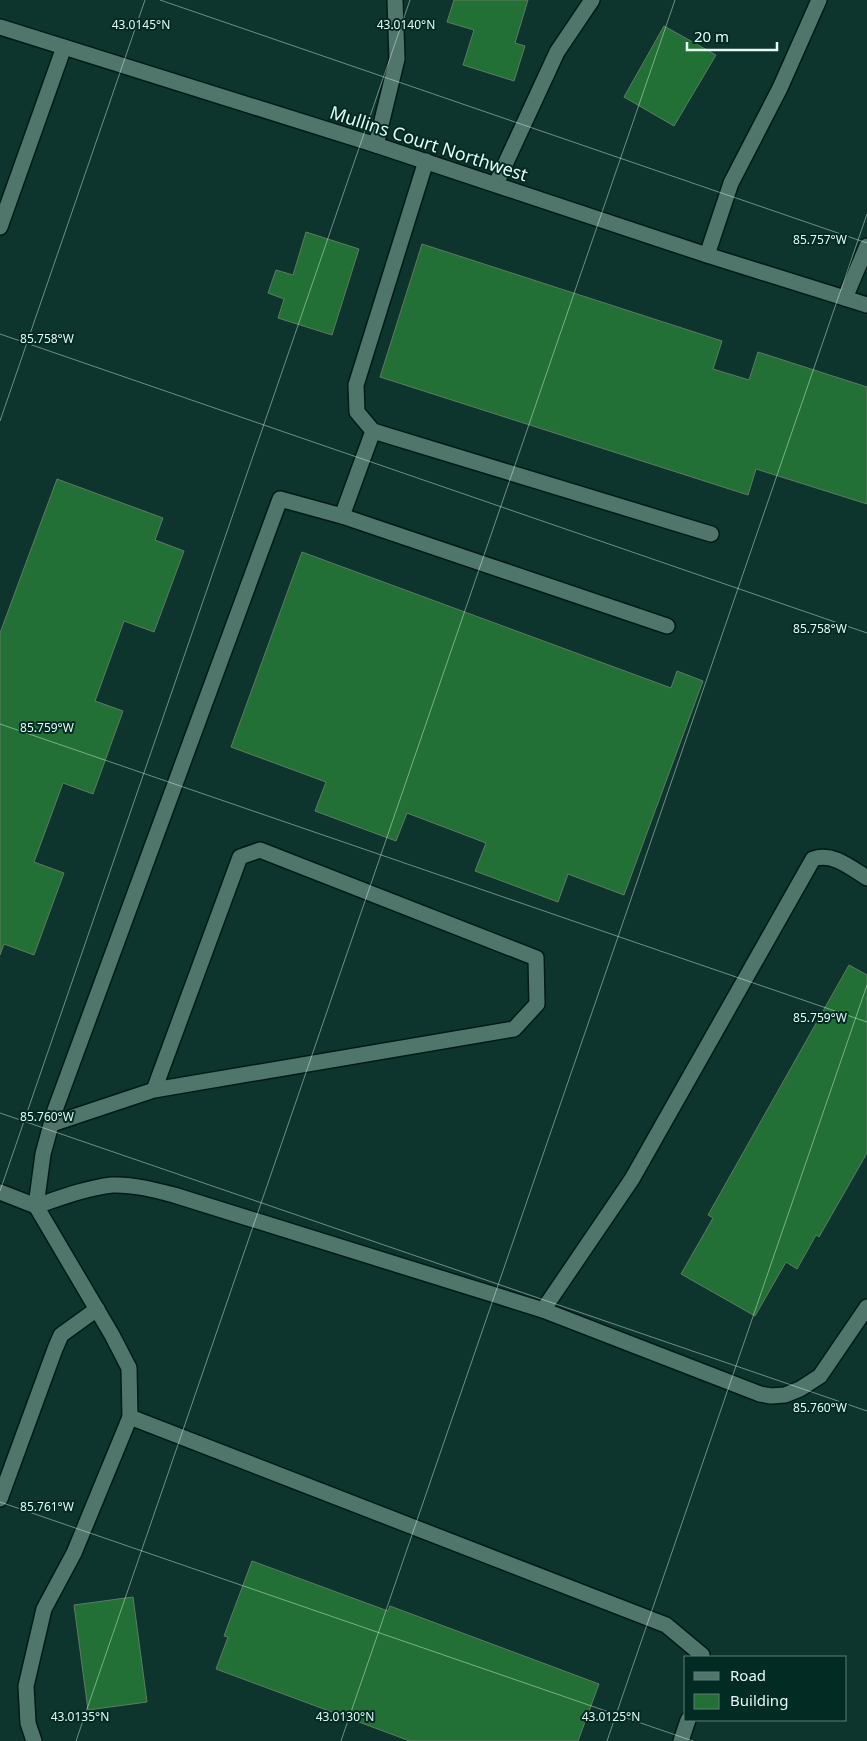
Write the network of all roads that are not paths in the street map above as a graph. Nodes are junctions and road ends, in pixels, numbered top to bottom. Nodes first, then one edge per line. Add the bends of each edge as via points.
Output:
1 (395, 0) edge
2 (592, 0) edge
3 (819, 0) edge
4 (0, 27) edge
5 (64, 47) junction
6 (376, 145) junction
7 (426, 161) junction
8 (496, 184) junction
9 (0, 227) edge
10 (867, 246) edge
11 (707, 255) junction
12 (845, 298) junction
13 (867, 305) edge
14 (372, 431) junction
15 (342, 516) junction
16 (711, 534) dead end
17 (667, 626) dead end
18 (867, 878) edge
19 (154, 1090) junction
20 (52, 1124) junction
21 (0, 1192) edge
22 (36, 1206) junction
23 (867, 1307) edge
24 (97, 1309) junction
25 (543, 1310) junction
26 (130, 1417) junction
27 (0, 1499) edge
28 (702, 1656) edge
29 (688, 1721) edge
30 (34, 1741) edge
31 (680, 1741) edge

1 - 6 street via 397,59
2 - 8 street via 557,52
3 - 11 street via 780,88 731,183
4 - 5 street, Mullins Court Northwest
5 - 6 street, Mullins Court Northwest
5 - 9 street
6 - 7 street, Mullins Court Northwest
7 - 8 street, Mullins Court Northwest
7 - 14 street via 356,385 357,412
8 - 11 street, Mullins Court Northwest
10 - 12 street
11 - 12 street, Mullins Court Northwest
12 - 13 street, Mullins Court Northwest
14 - 15 street
14 - 16 street
15 - 17 street
15 - 20 street via 280,499
18 - 25 street via 836,859 827,856 813,859 632,1179
19 - 19 street via 514,1029 537,1004 536,958 260,850 240,857
19 - 20 street
20 - 22 street via 43,1154
21 - 22 street
22 - 24 street
22 - 25 street via 114,1185 154,1190
23 - 25 street via 820,1376 785,1395 771,1396
24 - 26 street via 129,1368
24 - 27 street via 61,1335
26 - 28 street via 666,1625
26 - 30 street via 74,1553 44,1609 26,1686 28,1723
29 - 31 street

